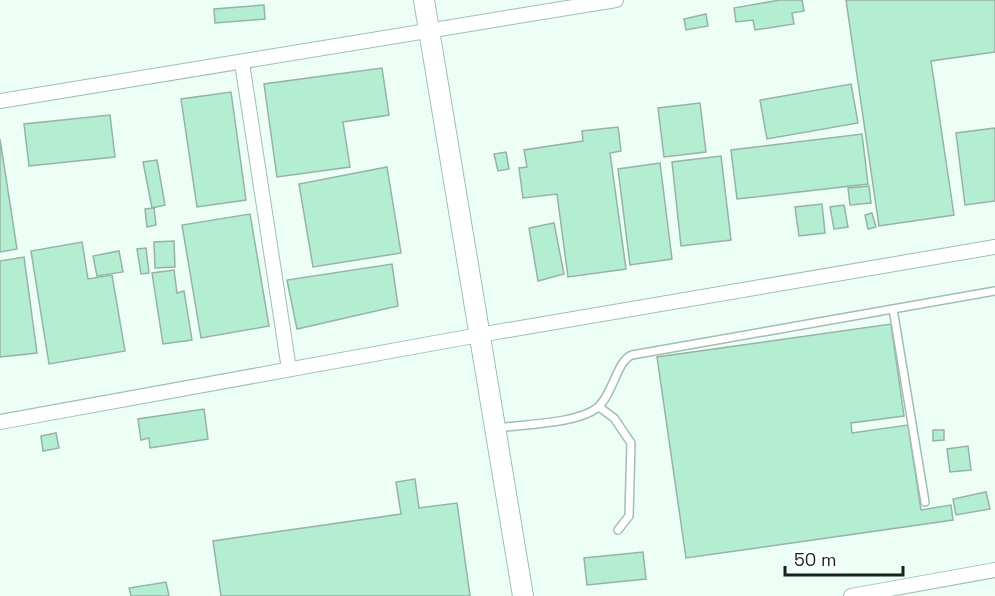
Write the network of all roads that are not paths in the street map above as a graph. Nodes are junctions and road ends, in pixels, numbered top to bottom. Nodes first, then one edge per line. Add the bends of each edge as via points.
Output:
1 (424, 0) edge
2 (616, 0) edge
3 (429, 32) junction
4 (242, 63) junction
5 (0, 101) edge
6 (995, 247) edge
7 (995, 291) edge
8 (893, 309) junction
9 (479, 335) junction
10 (289, 369) junction
11 (599, 407) junction
12 (0, 422) edge
13 (495, 429) junction
14 (925, 502) dead end
15 (618, 530) dead end
16 (995, 570) edge
17 (523, 596) edge
18 (852, 596) edge

1 - 3 street
2 - 3 street
3 - 4 street
3 - 9 street
4 - 5 street
4 - 10 street
6 - 9 street
7 - 8 lane
8 - 11 lane via 632,355 623,360 615,383
8 - 14 lane
9 - 10 street
9 - 13 street
10 - 12 street
11 - 13 lane via 563,420
11 - 15 lane via 614,418 631,443 629,516
13 - 17 street
16 - 18 street

